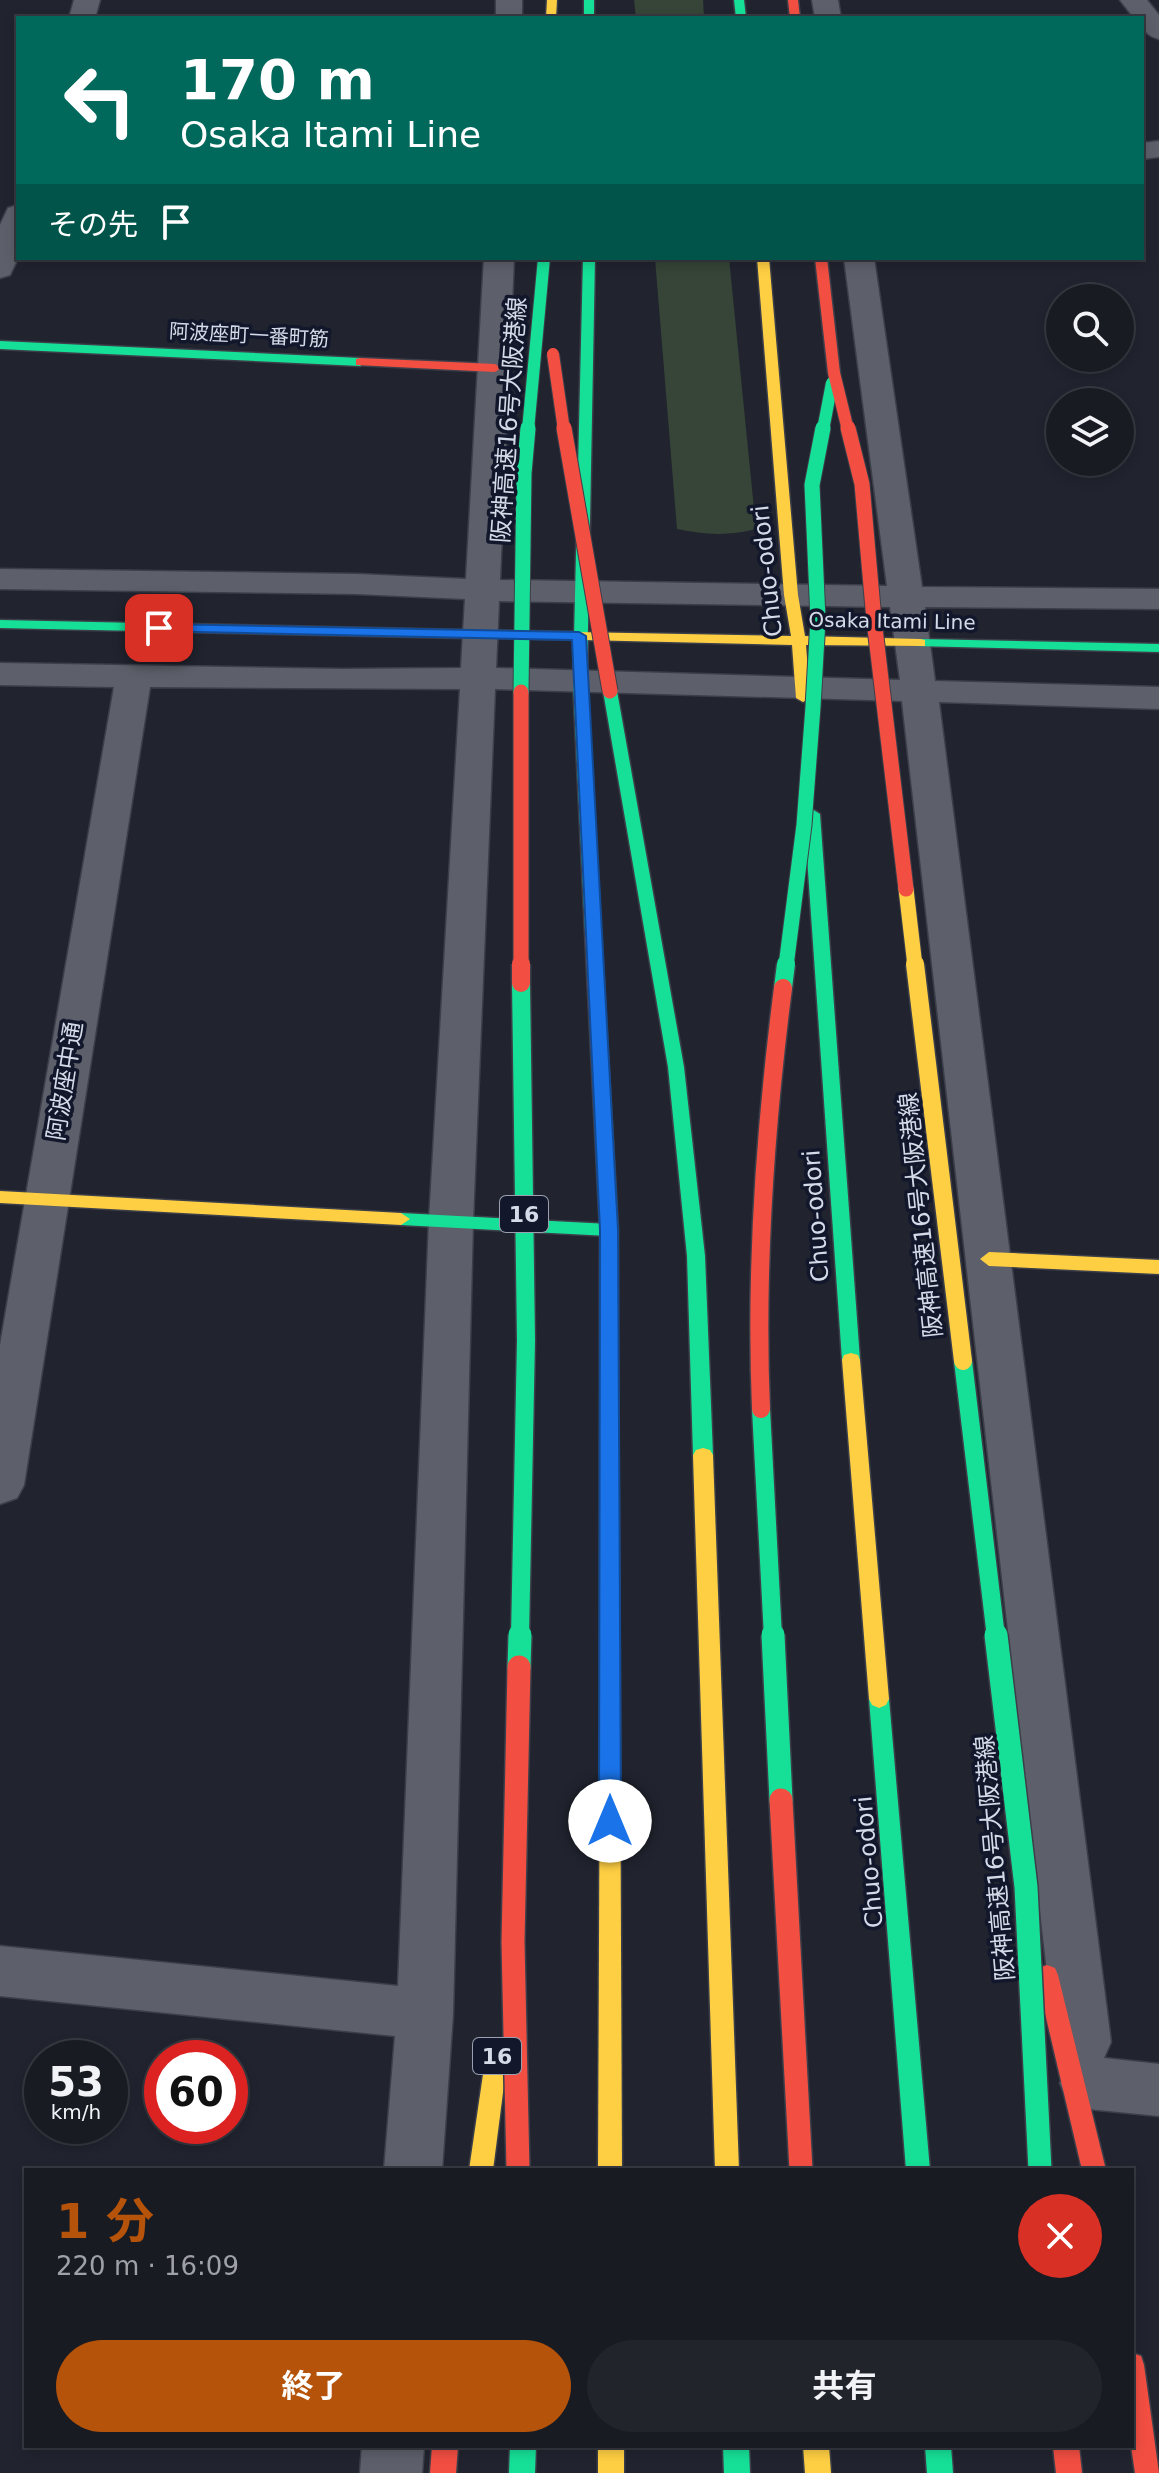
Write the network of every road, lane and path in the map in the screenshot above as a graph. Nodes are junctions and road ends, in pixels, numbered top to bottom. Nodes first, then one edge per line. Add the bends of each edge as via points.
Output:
1 (1133, 0) edge
2 (1159, 31) edge
3 (16, 220) edge
4 (499, 260) edge
5 (544, 260) edge
6 (589, 260) edge
7 (763, 260) edge
8 (821, 260) edge
9 (859, 260) edge
10 (0, 269) edge
11 (543, 289) junction
12 (0, 345) edge
13 (495, 368) junction
14 (834, 373) junction
15 (0, 579) edge
16 (481, 592) junction
17 (580, 594) junction
18 (791, 595) junction
19 (906, 596) junction
20 (1159, 599) edge
21 (0, 624) edge
22 (478, 635) junction
23 (579, 636) junction
24 (799, 642) junction
25 (913, 644) junction
26 (1159, 648) edge
27 (0, 674) edge
28 (134, 678) junction
29 (476, 678) junction
30 (580, 680) junction
31 (803, 687) junction
32 (919, 689) junction
33 (1159, 698) edge
34 (0, 1197) edge
35 (45, 1200) junction
36 (451, 1221) junction
37 (609, 1230) junction
38 (989, 1259) junction
39 (1159, 1267) edge
40 (0, 1485) edge
41 (1026, 1887) junction
42 (513, 1942) junction
43 (0, 1971) edge
44 (425, 2014) junction
45 (1088, 2083) junction
46 (1159, 2090) edge
47 (413, 2168) edge
48 (481, 2168) edge
49 (518, 2168) edge
50 (610, 2168) edge
51 (727, 2168) edge
52 (801, 2168) edge
53 (918, 2168) edge
54 (1040, 2168) edge
55 (1096, 2168) edge
56 (1096, 2168) edge
57 (1134, 2378) edge
58 (393, 2448) edge
59 (445, 2448) edge
60 (523, 2448) edge
61 (611, 2448) edge
62 (736, 2448) edge
63 (816, 2448) edge
64 (938, 2448) edge
65 (1066, 2448) edge
66 (1131, 2448) edge
67 (391, 2473) edge
68 (443, 2473) edge
69 (522, 2473) edge
70 (611, 2473) edge
71 (737, 2473) edge
72 (818, 2473) edge
73 (940, 2473) edge
74 (1069, 2473) edge
75 (1134, 2473) edge
76 (1148, 2473) edge

1 - 2 street
3 - 10 street
4 - 13 street
5 - 11 main road, 阪神高速16号大阪港線 / 16, bridge
6 - 17 main road
7 - 18 main road, Chuo-odori
8 - 14 main road, 阪神高速16号大阪港線
9 - 19 street
11 - 42 main road, 阪神高速16号大阪港線 / 16, bridge via 524,473 519,814 526,1340
11 - 51 main road, bridge via 570,473 676,1067 696,1256
12 - 13 main road, 阿波座町一番町筋
13 - 16 street
14 - 41 main road, 阪神高速16号大阪港線, bridge via 862,484
14 - 52 main road, bridge via 812,485 818,619 813,707 761,1188 758,1357
15 - 16 street via 357,584
16 - 17 street
16 - 22 street
17 - 18 street
17 - 23 main road
18 - 19 street
18 - 24 main road, Chuo-odori
19 - 20 street
19 - 25 street
21 - 22 main road, Osaka Itami Line
22 - 23 main road, Osaka Itami Line
22 - 29 street
23 - 24 main road, Osaka Itami Line
23 - 30 main road
24 - 25 main road, Osaka Itami Line
24 - 31 main road, Chuo-odori
25 - 26 main road, Osaka Itami Line
25 - 32 street
27 - 28 street
28 - 29 street
28 - 35 street, 阿波座中通
29 - 30 street
29 - 36 street
30 - 31 street
30 - 37 main road
31 - 32 street
31 - 53 main road, Chuo-odori via 841,1241
32 - 33 street
32 - 38 street
34 - 35 main road
35 - 36 main road
35 - 40 street, 阿波座中通
36 - 37 main road
36 - 44 street
37 - 50 main road
38 - 39 main road
38 - 45 street
41 - 54 main road, 阪神高速16号大阪港線, bridge
41 - 55 main road, bridge
42 - 48 main road, 16, bridge
42 - 49 main road, 阪神高速16号大阪港線 / 16, bridge
43 - 44 street
44 - 47 street
45 - 46 street
45 - 56 street
57 - 76 main road
58 - 67 street
59 - 68 main road
60 - 69 main road
61 - 70 main road
62 - 71 main road
63 - 72 main road
64 - 73 main road
65 - 74 main road
66 - 75 street

